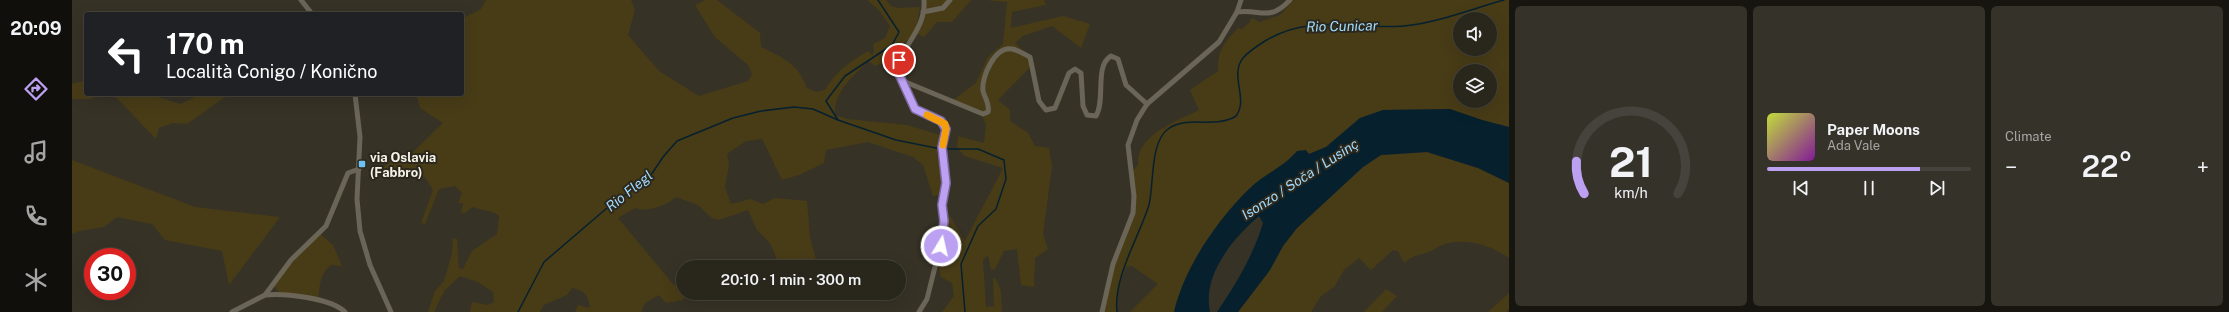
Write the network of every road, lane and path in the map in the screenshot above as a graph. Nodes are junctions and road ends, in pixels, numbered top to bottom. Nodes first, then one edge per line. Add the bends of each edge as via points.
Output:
1 (302, 0) edge
2 (924, 0) edge
3 (950, 0) edge
4 (1241, 0) edge
5 (1290, 0) edge
6 (311, 12) edge
7 (923, 12) junction
8 (1237, 12) junction
9 (902, 81) junction
10 (355, 96) edge
11 (1146, 104) junction
12 (359, 169) junction
13 (273, 284) junction
14 (280, 293) junction
15 (265, 295) junction
16 (232, 312) edge
17 (345, 312) edge
18 (392, 312) edge
19 (919, 312) edge
20 (1102, 312) edge

1 - 6 street
2 - 7 street
3 - 7 street via 943,8
4 - 8 street
5 - 8 street via 1274,13
7 - 9 street via 917,34 897,67
8 - 11 street via 1219,42
9 - 11 street via 982,114 988,112 989,106 983,91 987,72 998,55 1004,50 1012,49 1030,57 1039,101 1046,110 1054,108 1070,73 1075,69 1082,73 1083,106 1087,115 1096,116 1100,109 1102,66 1111,56 1118,59 1126,85
9 - 19 street via 915,109 945,124 942,156 946,183 942,205 943,235 927,299
10 - 12 street via 360,137
11 - 20 street via 1128,145 1134,196 1133,213 1113,264
12 - 13 street via 348,173 326,226 291,260
12 - 18 street via 357,198 360,231 370,266
13 - 14 street
13 - 15 street
14 - 15 street
14 - 17 street via 330,303
15 - 16 street

